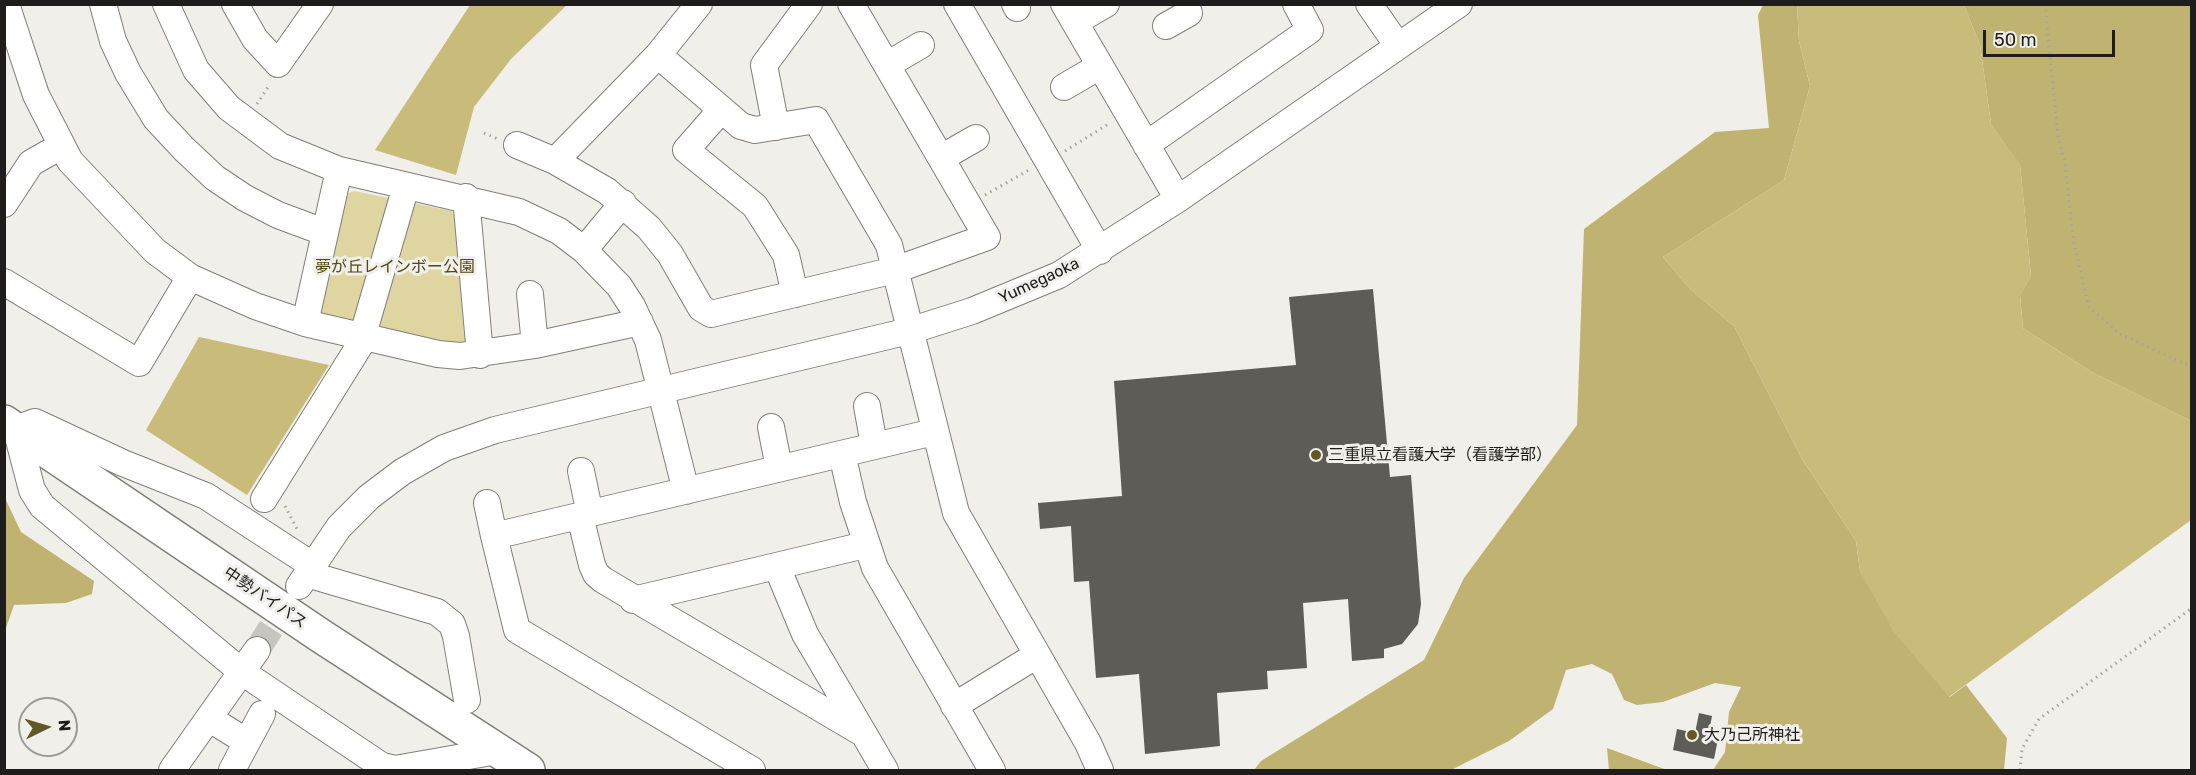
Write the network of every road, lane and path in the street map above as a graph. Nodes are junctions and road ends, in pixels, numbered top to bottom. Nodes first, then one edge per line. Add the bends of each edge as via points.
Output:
1 (6, 4) edge
2 (103, 4) edge
3 (166, 4) edge
4 (235, 4) edge
5 (320, 4) edge
6 (699, 4) edge
7 (809, 4) edge
8 (851, 4) edge
9 (957, 4) edge
10 (1106, 4) edge
11 (1296, 4) edge
12 (1370, 4) edge
13 (1459, 4) edge
14 (2044, 4) edge
15 (1069, 14) edge
16 (922, 46) dead end
17 (1398, 46) junction
18 (658, 55) junction
19 (13, 58) edge
20 (278, 64) junction
21 (887, 65) junction
22 (1100, 66) junction
23 (1064, 87) dead end
24 (721, 111) junction
25 (1127, 113) junction
26 (245, 121) junction
27 (776, 127) junction
28 (976, 138) dead end
29 (517, 145) dead end
30 (1146, 145) junction
31 (61, 146) junction
32 (941, 158) junction
33 (555, 161) junction
34 (1047, 161) junction
35 (339, 170) junction
36 (466, 197) junction
37 (1178, 199) junction
38 (402, 200) dead end
39 (623, 203) junction
40 (4, 204) edge
41 (968, 205) junction
42 (324, 232) junction
43 (585, 249) junction
44 (1100, 251) junction
45 (895, 270) junction
46 (190, 277) junction
47 (4, 282) edge
48 (530, 294) dead end
49 (795, 294) junction
50 (304, 322) junction
51 (640, 322) junction
52 (909, 331) junction
53 (363, 336) junction
54 (536, 345) junction
55 (480, 355) junction
56 (2192, 367) edge
57 (662, 389) junction
58 (866, 406) dead end
59 (10, 426) edge
60 (770, 427) dead end
61 (934, 432) junction
62 (874, 446) junction
63 (842, 454) junction
64 (779, 468) junction
65 (581, 471) dead end
66 (271, 489) joint
67 (686, 491) junction
68 (487, 503) dead end
69 (585, 515) junction
70 (301, 534) dead end
71 (494, 536) junction
72 (865, 545) junction
73 (777, 567) junction
74 (306, 575) junction
75 (633, 600) junction
76 (2192, 608) edge
77 (257, 650) tunnel mouth
78 (1037, 655) junction
79 (242, 672) junction
80 (467, 700) dead end
81 (954, 706) junction
82 (262, 714) dead end
83 (210, 719) junction
84 (864, 734) junction
85 (247, 742) junction
86 (497, 751) junction
87 (172, 771) edge
88 (232, 771) edge
89 (528, 771) edge
90 (752, 771) edge
91 (885, 771) edge
92 (992, 771) edge
93 (1100, 771) edge
94 (2020, 771) edge

1 - 19 street
2 - 42 street via 113,41 128,74 156,119 184,149 215,178 245,198
3 - 26 street via 196,70
4 - 20 street via 255,39
5 - 20 street
6 - 18 street
7 - 27 street via 764,65
8 - 21 street
9 - 34 street
10 - 15 street
11 - 30 street via 1310,30
12 - 17 street
13 - 17 street, Yumegaoka
14 - 56 path via 2074,244 2090,307 2120,334
15 - 22 street
16 - 21 street
17 - 37 street, Yumegaoka
18 - 24 street
18 - 33 street
19 - 31 street
20 - 26 path via 276,76
21 - 32 street
22 - 23 street
22 - 25 street
24 - 27 street via 741,126 755,130
24 - 49 street via 686,150 755,206 786,255
25 - 30 street
25 - 34 path
26 - 35 street via 280,146
27 - 45 street via 816,120 889,245
28 - 32 street
29 - 33 street
30 - 37 street
31 - 40 street via 32,163
31 - 46 street via 70,161 137,233
32 - 41 street
33 - 39 street via 591,179
34 - 41 path
34 - 44 street
35 - 36 street
35 - 42 street
36 - 43 street via 538,220
36 - 55 street
37 - 44 street, Yumegaoka
38 - 53 street
39 - 43 street
39 - 49 street via 670,254 701,308 711,314
41 - 45 street via 987,237
42 - 50 street
43 - 51 street via 619,286
44 - 52 street, Yumegaoka via 1059,275 972,311
45 - 49 street
45 - 52 street
46 - 47 street via 139,363
46 - 50 street via 255,306
48 - 54 street
50 - 53 street
51 - 54 street
51 - 57 street
52 - 57 street, Yumegaoka
52 - 61 street
53 - 55 street via 438,354
53 - 66 street
54 - 55 street
57 - 67 street
57 - 74 street, Yumegaoka via 495,430 444,448 369,497 339,527
58 - 62 street
59 - 74 street via 34,422 206,496
59 - 79 street via 32,490 42,506
59 - 86 highway, 中勢バイパス
60 - 64 street
61 - 62 street
61 - 78 street via 956,513
62 - 63 street
63 - 64 street
63 - 72 street
64 - 67 street
65 - 69 street
66 - 70 path
67 - 69 street
68 - 71 street
69 - 71 street
69 - 75 street via 596,574
71 - 90 street via 517,630
72 - 73 street
72 - 81 street via 884,588
73 - 75 street
73 - 84 street via 805,634
74 - 80 street via 437,612 452,624
75 - 84 street
76 - 94 path via 2039,719 2022,749
77 - 79 street
78 - 81 street
78 - 93 street
79 - 83 street
79 - 86 street via 382,766 395,769
81 - 92 street
82 - 85 street
83 - 85 street
83 - 87 street
84 - 91 street
85 - 88 street
86 - 89 highway, 中勢バイパス

